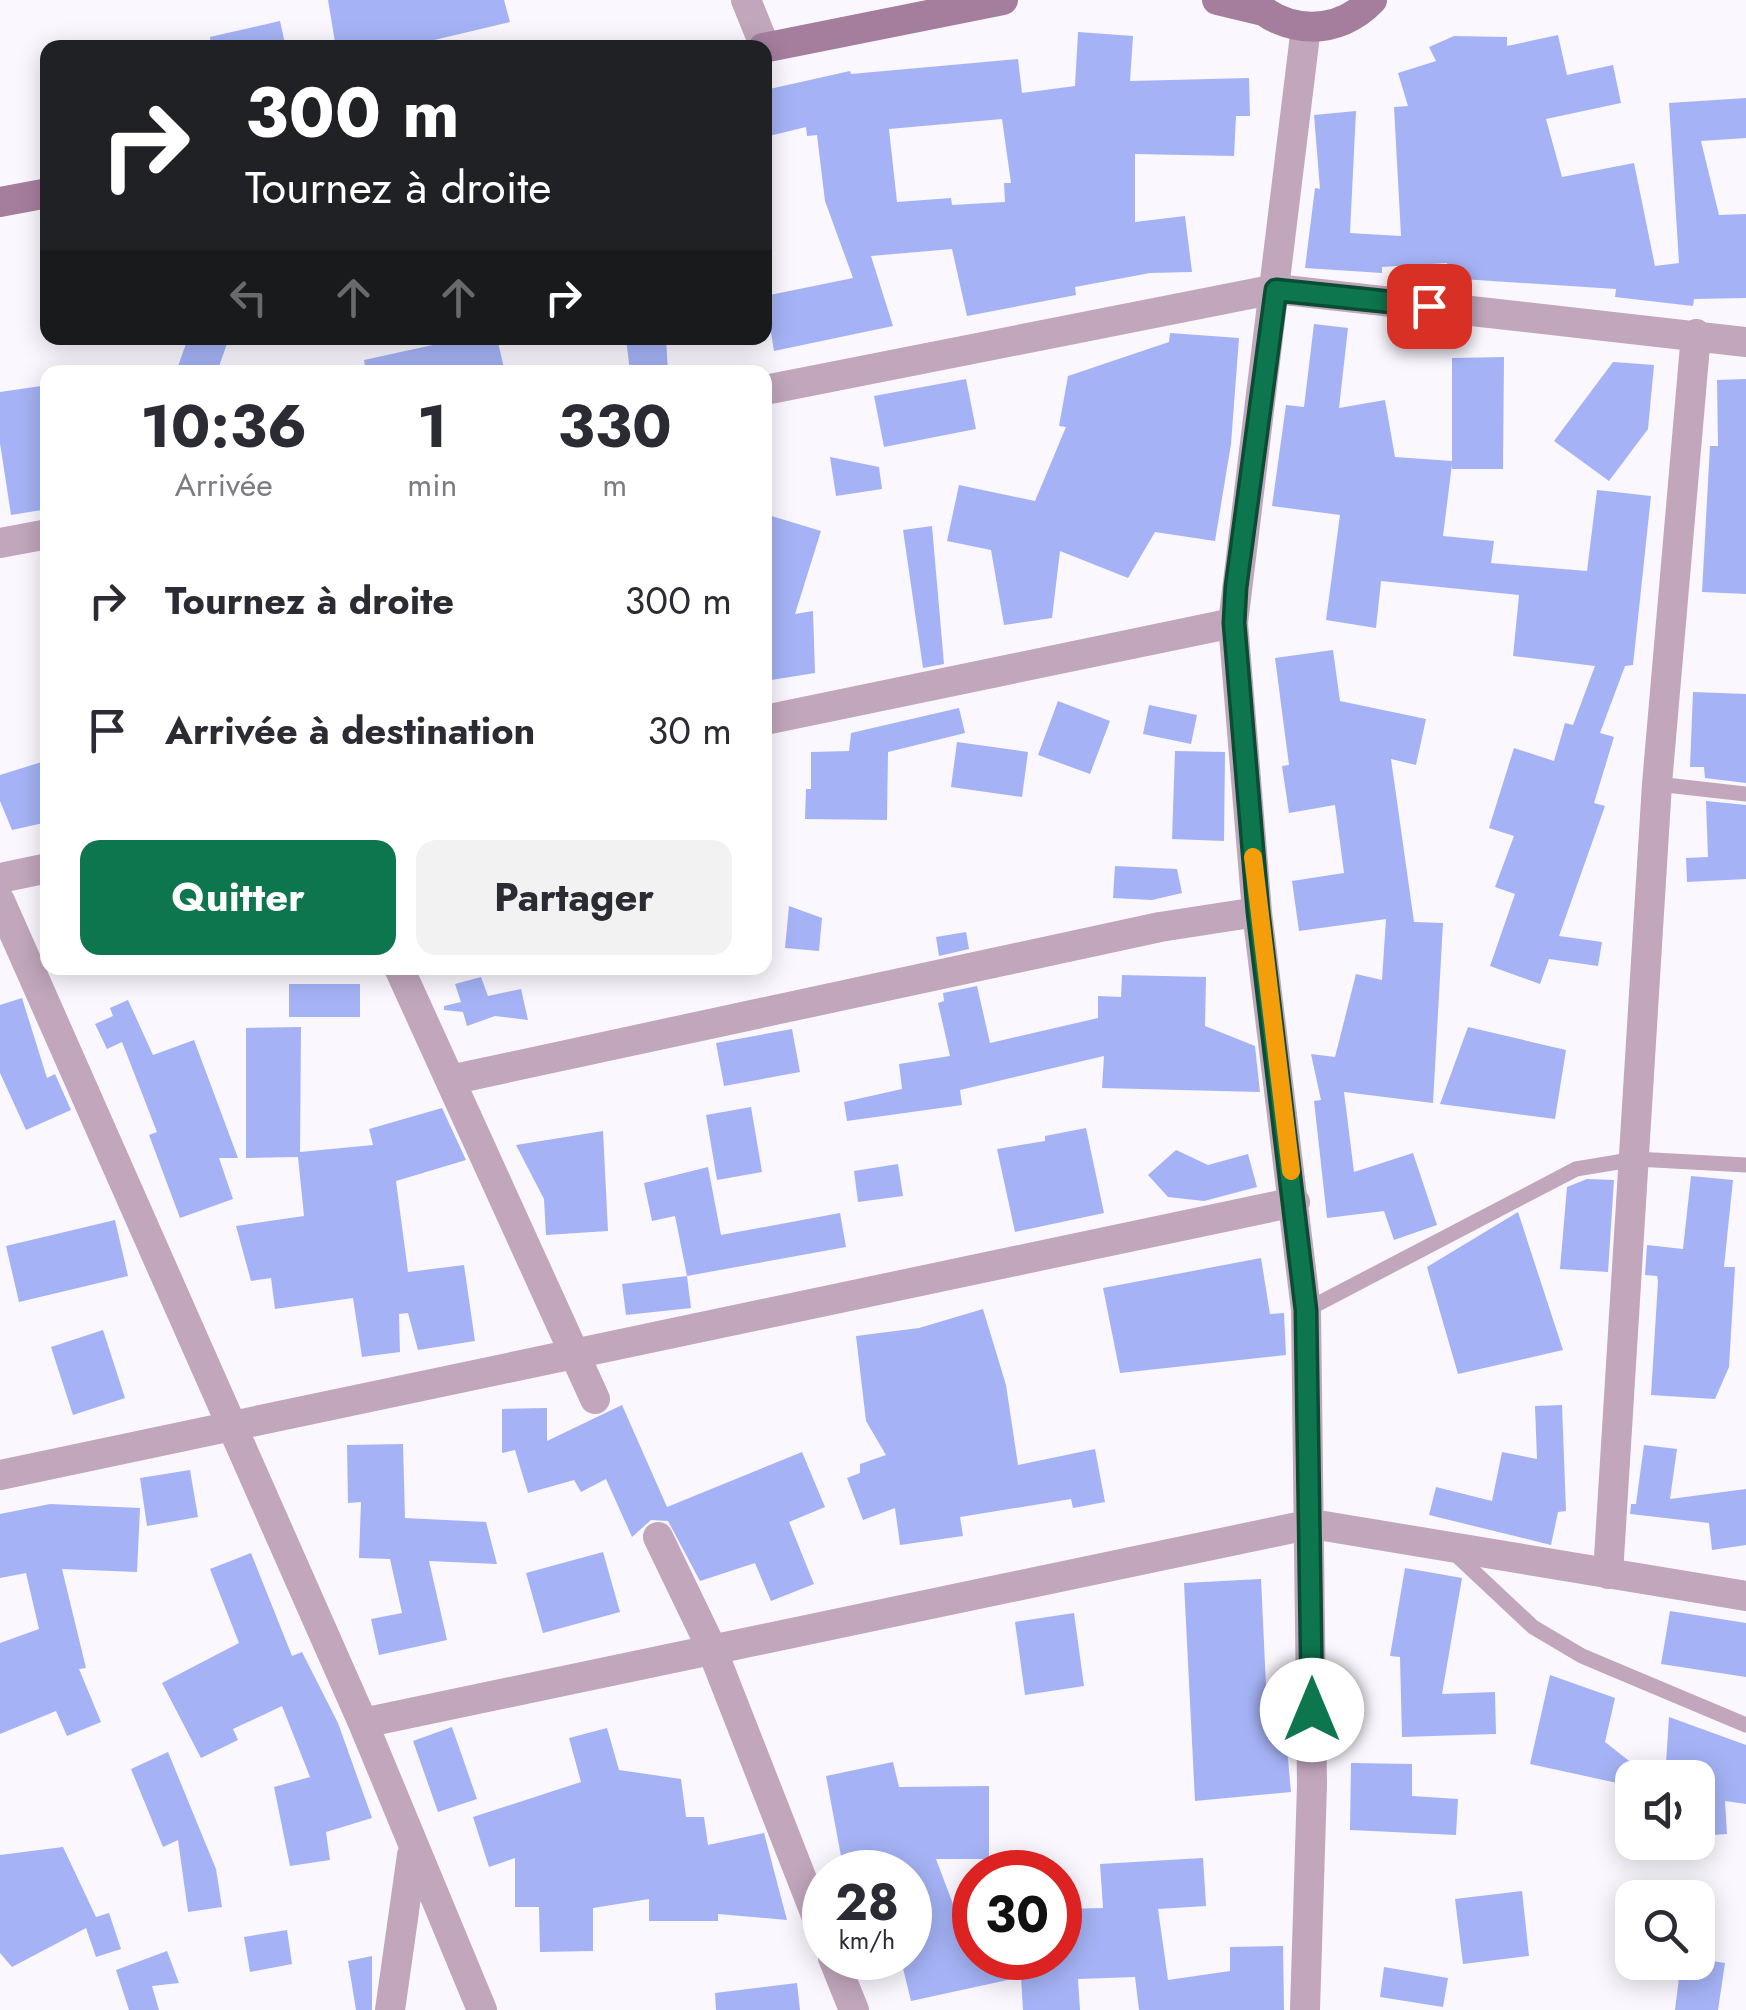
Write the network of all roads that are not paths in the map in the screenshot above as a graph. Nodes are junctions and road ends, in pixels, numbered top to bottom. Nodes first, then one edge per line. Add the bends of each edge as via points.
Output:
1 (746, 0) edge
2 (1003, 0) edge
3 (1217, 0) edge
4 (1372, 0) edge
5 (1257, 5) edge
6 (1306, 27) junction
7 (761, 40) edge
8 (772, 45) edge
9 (40, 194) edge
10 (0, 202) edge
11 (1276, 290) junction
12 (1696, 334) junction
13 (1746, 342) edge
14 (772, 389) edge
15 (40, 536) edge
16 (0, 544) edge
17 (1234, 623) junction
18 (772, 719) edge
19 (1656, 784) junction
20 (1746, 794) edge
21 (40, 870) edge
22 (0, 878) edge
23 (0, 900) edge
24 (1258, 912) junction
25 (402, 975) edge
26 (450, 1080) junction
27 (1636, 1159) junction
28 (1746, 1165) edge
29 (1295, 1202) junction
30 (1306, 1310) junction
31 (577, 1357) junction
32 (595, 1399) dead end
33 (234, 1429) junction
34 (0, 1476) edge
35 (1312, 1524) junction
36 (658, 1536) dead end
37 (1447, 1546) junction
38 (1608, 1574) junction
39 (1746, 1596) edge
40 (711, 1647) junction
41 (364, 1723) junction
42 (1746, 1724) edge
43 (413, 1852) junction
44 (802, 1879) edge
45 (842, 1980) edge
46 (390, 2010) edge
47 (482, 2010) edge
48 (854, 2010) edge
49 (1305, 2010) edge

1 - 7 street
2 - 8 main road
3 - 5 main road
4 - 6 main road via 1346,20
5 - 6 main road
6 - 11 street
9 - 10 main road
11 - 12 street
11 - 14 street
11 - 17 street
12 - 13 street
12 - 19 street
15 - 16 street
17 - 18 street
17 - 24 street
19 - 20 lane
19 - 27 street
21 - 22 street
23 - 33 street
24 - 26 street via 1160,927
24 - 29 street
25 - 26 street
26 - 31 street
27 - 28 lane
27 - 30 lane via 1556,1176
27 - 38 street
29 - 30 street
29 - 31 street
30 - 35 street
31 - 32 street
31 - 33 street
33 - 34 street
33 - 41 street
35 - 37 street
35 - 40 street
35 - 49 street
36 - 40 street
37 - 38 street
37 - 42 lane via 1533,1627 1582,1656
38 - 39 street
40 - 41 street
40 - 44 street
41 - 43 street
43 - 46 street
43 - 47 street
45 - 48 street

